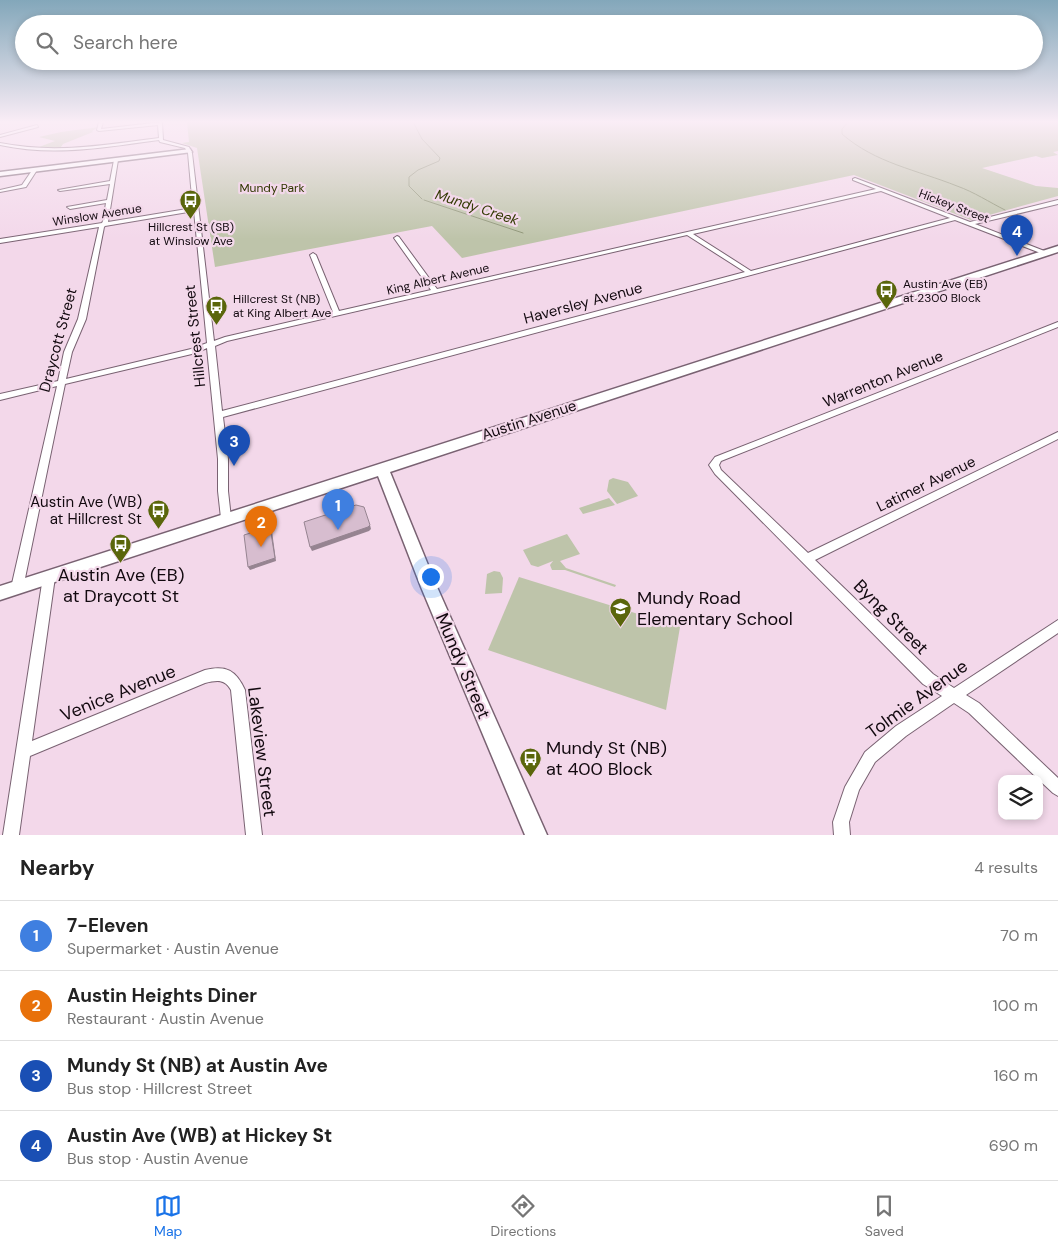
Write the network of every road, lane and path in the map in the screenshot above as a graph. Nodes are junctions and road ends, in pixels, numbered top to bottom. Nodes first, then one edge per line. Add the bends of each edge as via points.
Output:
1 (116, 160) edge
2 (108, 161) edge
3 (191, 161) edge
4 (35, 170) junction
5 (0, 174) edge
6 (855, 178) dead end
7 (113, 182) junction
8 (882, 189) junction
9 (60, 190) dead end
10 (0, 191) edge
11 (109, 201) junction
12 (1058, 202) edge
13 (70, 207) dead end
14 (196, 209) junction
15 (956, 218) junction
16 (104, 224) junction
17 (971, 224) junction
18 (688, 234) junction
19 (397, 238) dead end
20 (0, 240) edge
21 (1058, 249) edge
22 (1046, 252) junction
23 (314, 255) dead end
24 (1058, 257) edge
25 (750, 273) junction
26 (435, 291) junction
27 (337, 314) junction
28 (1058, 324) edge
29 (211, 346) junction
30 (62, 382) junction
31 (0, 397) edge
32 (218, 415) junction
33 (1058, 435) edge
34 (718, 459) joint
35 (382, 468) junction
36 (226, 518) junction
37 (807, 560) junction
38 (49, 577) junction
39 (17, 588) junction
40 (0, 593) edge
41 (1058, 626) edge
42 (228, 676) joint
43 (953, 695) junction
44 (23, 752) junction
45 (1058, 788) edge
46 (11, 835) edge
47 (254, 835) edge
48 (536, 835) edge
49 (842, 835) edge

1 - 7 street, Draycott Street
2 - 4 main road
3 - 14 street, Hillcrest Street
4 - 5 main road
4 - 10 street via 24,186
6 - 8 street, Hickey Street
7 - 9 street
7 - 11 street, Draycott Street
8 - 15 street, Hickey Street
8 - 18 street, King Albert Avenue
11 - 13 street
11 - 16 street, Draycott Street
12 - 17 street
14 - 16 street, Winslow Avenue
14 - 29 street, Hillcrest Street
15 - 17 street, Hickey Street
15 - 25 street, Haversley Avenue
16 - 20 street, Winslow Avenue
16 - 30 street, Draycott Street via 100,227 83,316
17 - 22 street, Hickey Street
18 - 25 street
18 - 26 street, King Albert Avenue
19 - 26 street
21 - 22 main road, Austin Avenue
22 - 24 main road
22 - 35 main road, Austin Avenue
23 - 27 street
25 - 32 street, Haversley Avenue
26 - 27 street, King Albert Avenue
27 - 29 street, King Albert Avenue via 228,339
28 - 34 street, Warrenton Avenue
29 - 30 street, King Albert Avenue
29 - 32 street, Hillcrest Street
30 - 31 street, King Albert Avenue
30 - 39 street, Draycott Street
32 - 36 street, Hillcrest Street
33 - 37 street, Latimer Avenue
34 - 37 street, Byng Street via 714,465 718,472
35 - 36 main road, Austin Avenue
35 - 48 main road, Mundy Street via 429,587
36 - 38 main road, Austin Avenue
37 - 43 street, Byng Street via 928,679
38 - 39 main road, Austin Avenue
38 - 44 street
39 - 40 main road, Austin Avenue
41 - 43 street, Tolmie Avenue
42 - 44 street, Venice Avenue via 220,673 206,677
42 - 47 street, Lakeview Street via 235,681 238,690
43 - 45 street, Byng Street via 974,708
43 - 49 street, Tolmie Avenue via 886,741 870,756 852,787 841,822
44 - 46 street

